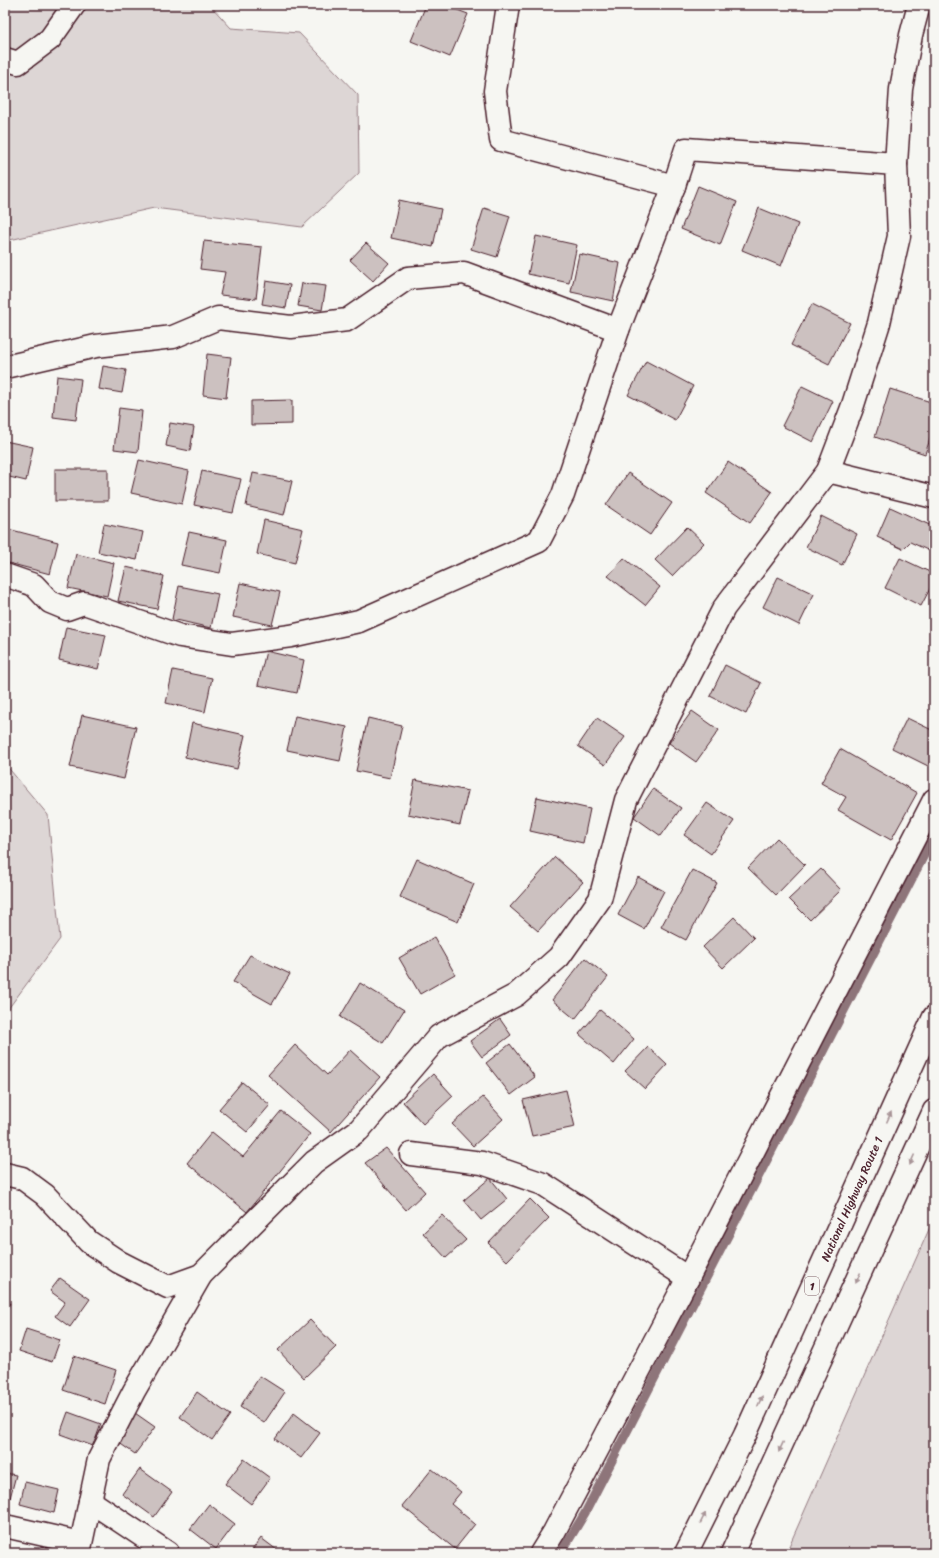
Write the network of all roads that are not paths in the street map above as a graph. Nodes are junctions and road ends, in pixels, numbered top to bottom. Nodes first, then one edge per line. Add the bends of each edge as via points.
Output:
1 (74, 5) edge
2 (508, 5) edge
3 (919, 5) edge
4 (5, 59) edge
5 (896, 164) junction
6 (674, 186) junction
7 (618, 330) junction
8 (5, 367) edge
9 (828, 471) junction
10 (934, 497) edge
11 (5, 575) edge
12 (934, 800) edge
13 (934, 1017) edge
14 (934, 1111) edge
15 (410, 1154) dead end
16 (5, 1174) edge
17 (201, 1275) junction
18 (688, 1278) junction
19 (90, 1501) junction
20 (5, 1526) edge
21 (80, 1548) edge
22 (168, 1553) edge
23 (541, 1553) edge
24 (686, 1553) edge
25 (732, 1553) edge

1 - 4 main road via 50,39 18,63
2 - 6 main road via 495,91 501,140
3 - 5 main road via 901,89
5 - 6 main road via 686,149
5 - 9 main road via 899,236 879,323 852,408
6 - 7 main road
7 - 8 main road via 464,273 408,278 347,320 291,327 218,318 173,336 96,346
7 - 11 main road via 563,495 539,541 359,621 291,636 232,644 180,636 84,603 67,609 50,602 34,585
9 - 10 main road
9 - 17 main road via 724,608 626,800 600,899 560,957 516,995 439,1036 359,1130 314,1162
12 - 18 main road
24 -> 13 main road, National Highway Route 1 / 1 via 745,1435
14 -> 25 main road
15 - 18 main road via 482,1163 543,1184
16 - 17 main road via 22,1178 45,1195 89,1242 119,1262 168,1286
17 - 19 main road via 134,1391 99,1459
18 - 23 main road
19 - 21 main road
19 - 22 main road
20 - 21 main road

